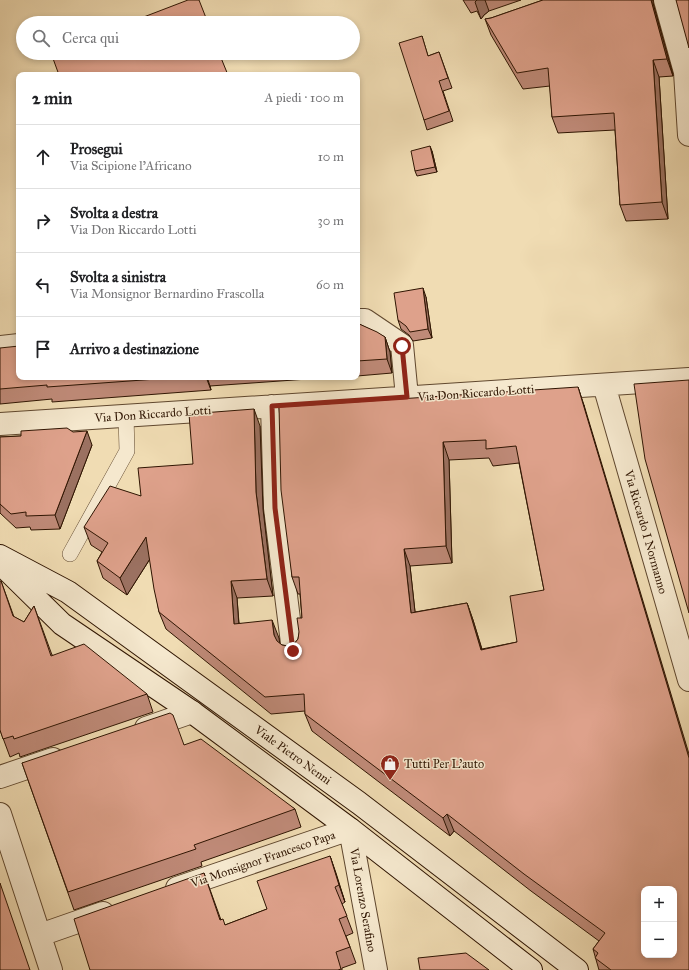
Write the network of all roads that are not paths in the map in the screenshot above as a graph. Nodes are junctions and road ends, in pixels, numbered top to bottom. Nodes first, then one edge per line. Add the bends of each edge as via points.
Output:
1 (665, 0) edge
2 (687, 72) edge
3 (689, 134) edge
4 (360, 320) edge
5 (16, 345) edge
6 (0, 347) edge
7 (689, 379) edge
8 (604, 385) junction
9 (407, 397) junction
10 (272, 406) junction
11 (126, 416) junction
12 (0, 424) edge
13 (70, 554) dead end
14 (0, 556) edge
15 (0, 563) edge
16 (293, 651) edge
17 (689, 680) edge
18 (192, 712) junction
19 (126, 734) edge
20 (74, 752) edge
21 (0, 777) edge
22 (0, 814) edge
23 (350, 829) junction
24 (8, 866) edge
25 (161, 894) edge
26 (123, 906) edge
27 (40, 935) junction
28 (51, 970) edge
29 (376, 970) edge
30 (531, 970) edge
31 (577, 970) edge

1 - 2 street
2 - 3 street
4 - 9 street via 365,320 402,346
5 - 6 street
7 - 8 street, Via Don Riccardo Lotti
8 - 9 street, Via Don Riccardo Lotti
8 - 17 street, Via Riccardo I Normanno
9 - 10 street, Via Don Riccardo Lotti
10 - 11 street, Via Don Riccardo Lotti
10 - 16 street via 275,508
11 - 12 street, Via Don Riccardo Lotti
11 - 13 lane via 127,451
14 - 31 street, Viale Pietro Nenni via 68,592 359,803
15 - 18 street, Viale Pietro Nenni via 62,624
18 - 19 street
18 - 23 street, Viale Pietro Nenni
20 - 21 street
22 - 24 street
23 - 25 street, Via Monsignor Francesco Papa
23 - 29 street, Via Lorenzo Serafino
23 - 30 street, Viale Pietro Nenni
24 - 27 street
26 - 27 street
27 - 28 street

